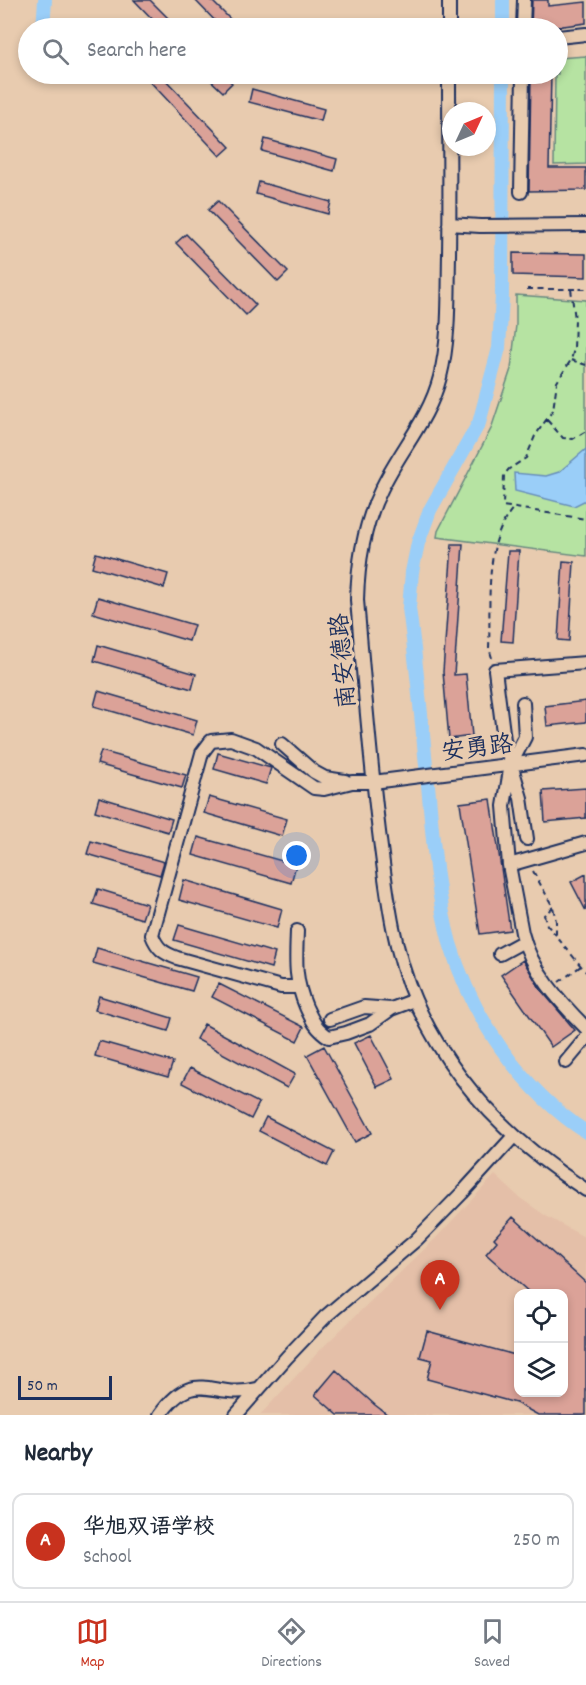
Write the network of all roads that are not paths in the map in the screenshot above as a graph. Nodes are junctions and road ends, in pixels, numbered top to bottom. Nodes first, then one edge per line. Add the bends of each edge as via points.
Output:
1 (449, 0) edge
2 (524, 0) edge
3 (449, 18) edge
4 (523, 18) edge
5 (586, 34) edge
6 (568, 36) edge
7 (449, 84) edge
8 (523, 84) edge
9 (521, 192) dead end
10 (449, 224) junction
11 (586, 225) edge
12 (586, 663) edge
13 (523, 703) dead end
14 (282, 744) dead end
15 (586, 755) edge
16 (511, 764) junction
17 (352, 782) junction
18 (373, 782) junction
19 (527, 839) dead end
20 (586, 843) edge
21 (510, 865) junction
22 (297, 931) dead end
23 (524, 941) junction
24 (500, 954) dead end
25 (298, 987) junction
26 (415, 1000) junction
27 (391, 1009) junction
28 (330, 1019) dead end
29 (586, 1028) edge
30 (586, 1038) edge
31 (566, 1062) dead end
32 (514, 1136) junction
33 (586, 1190) edge
34 (257, 1389) junction
35 (160, 1415) edge
36 (236, 1415) edge

1 - 3 street
2 - 4 street
5 - 6 street
7 - 10 street, 南安德路
8 - 9 street
10 - 11 street
10 - 18 street, 南安德路 via 448,315 440,377 417,431 381,490 358,570 357,600
12 - 16 street via 495,670
13 - 16 street via 525,737
14 - 17 street via 325,778
15 - 16 street, 安勇路
16 - 18 street, 安勇路
16 - 19 street via 522,798
16 - 21 street via 504,806
17 - 18 street, 安勇路
17 - 25 street via 314,788 256,748 231,739 211,741 202,753 154,924 155,944 164,954 281,987
18 - 26 street, 南安德路 via 397,947
20 - 21 street
21 - 23 street
22 - 25 street
23 - 24 street
23 - 29 street via 550,988
25 - 27 street via 313,1021 329,1037 370,1024
26 - 27 street
26 - 32 street, 南安德路 via 454,1069
27 - 28 street via 364,1007
30 - 31 street
32 - 33 street, 南安德路 via 551,1168
32 - 34 street via 416,1240 327,1316
34 - 35 street via 244,1393 200,1386 185,1389
34 - 36 street

